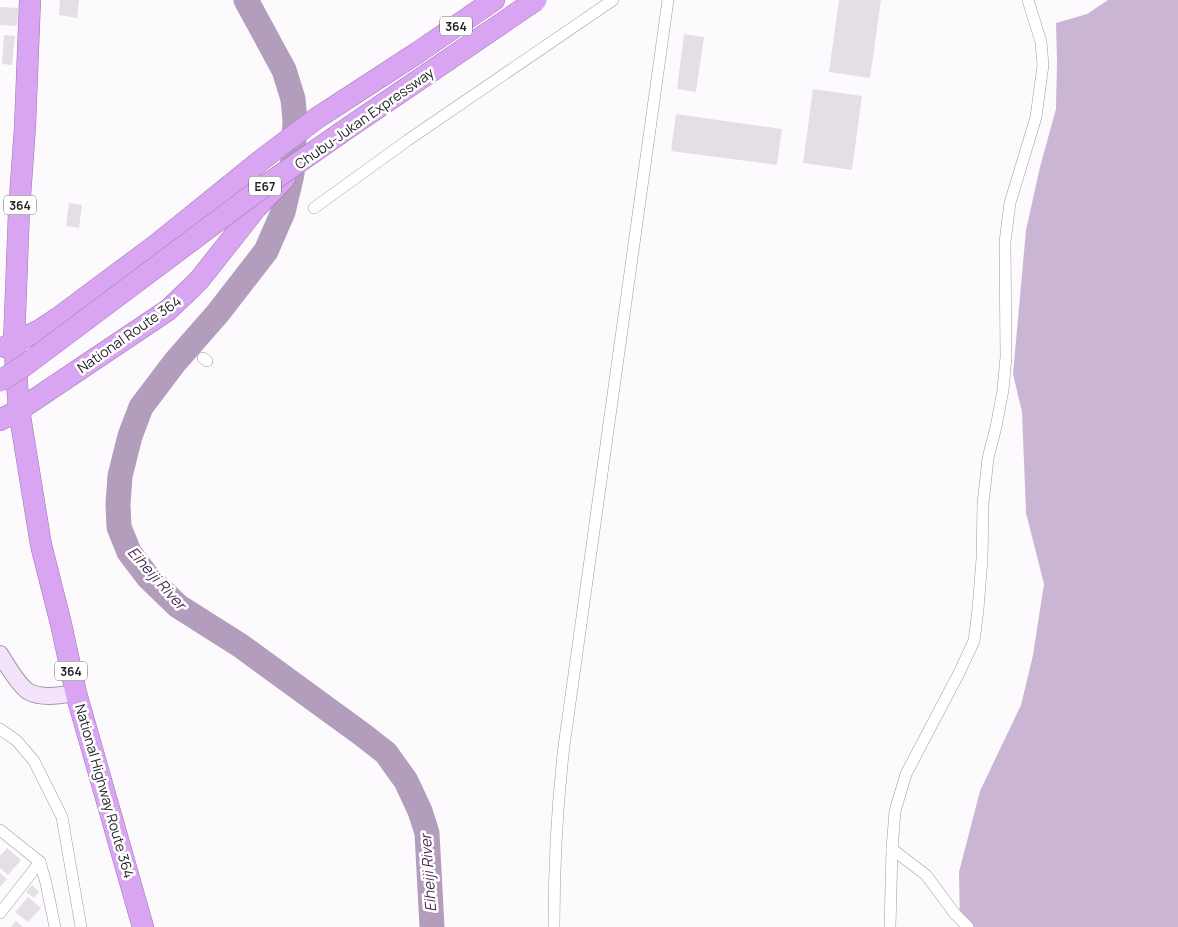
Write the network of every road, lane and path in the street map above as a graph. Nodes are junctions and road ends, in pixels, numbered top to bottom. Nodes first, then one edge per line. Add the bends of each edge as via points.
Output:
1 (30, 0) edge
2 (494, 0) edge
3 (536, 0) edge
4 (613, 0) edge
5 (668, 0) edge
6 (1028, 0) edge
7 (417, 53) junction
8 (314, 208) dead end
9 (7, 346) edge
10 (0, 381) edge
11 (19, 410) junction
12 (0, 420) edge
13 (0, 654) edge
14 (76, 693) junction
15 (0, 729) edge
16 (0, 830) edge
17 (892, 849) junction
18 (40, 862) junction
19 (0, 913) edge
20 (55, 927) edge
21 (81, 927) edge
22 (143, 927) edge
23 (554, 927) edge
24 (890, 927) edge
25 (968, 927) edge

1 - 9 highway, National Highway Route 364 / 364 via 20,211
2 - 7 highway, National Route 364 / 364
3 - 10 highway, Chubu-Jukan Expressway / E67, bridge via 259,190
4 - 8 street
5 - 23 street via 564,746 556,831
6 - 17 street via 1041,42 1042,65 1036,117 1010,203 1004,242 1006,357 982,504 982,559 974,641 906,774 895,811
7 - 9 highway, National Route 364 / 364 via 317,118 58,318
7 - 11 highway, National Route 364 / 364, bridge via 320,142 256,208 200,279 168,310
9 - 11 highway, National Highway Route 364 / 364
11 - 12 highway, National Route 364
11 - 14 highway, National Highway Route 364 / 364 via 41,545
13 - 14 main road via 28,692 55,696
14 - 22 highway, National Highway Route 364 / 364
15 - 21 street via 34,760 62,817
16 - 18 street
17 - 24 street
17 - 25 street via 926,875
18 - 19 street
18 - 20 street

